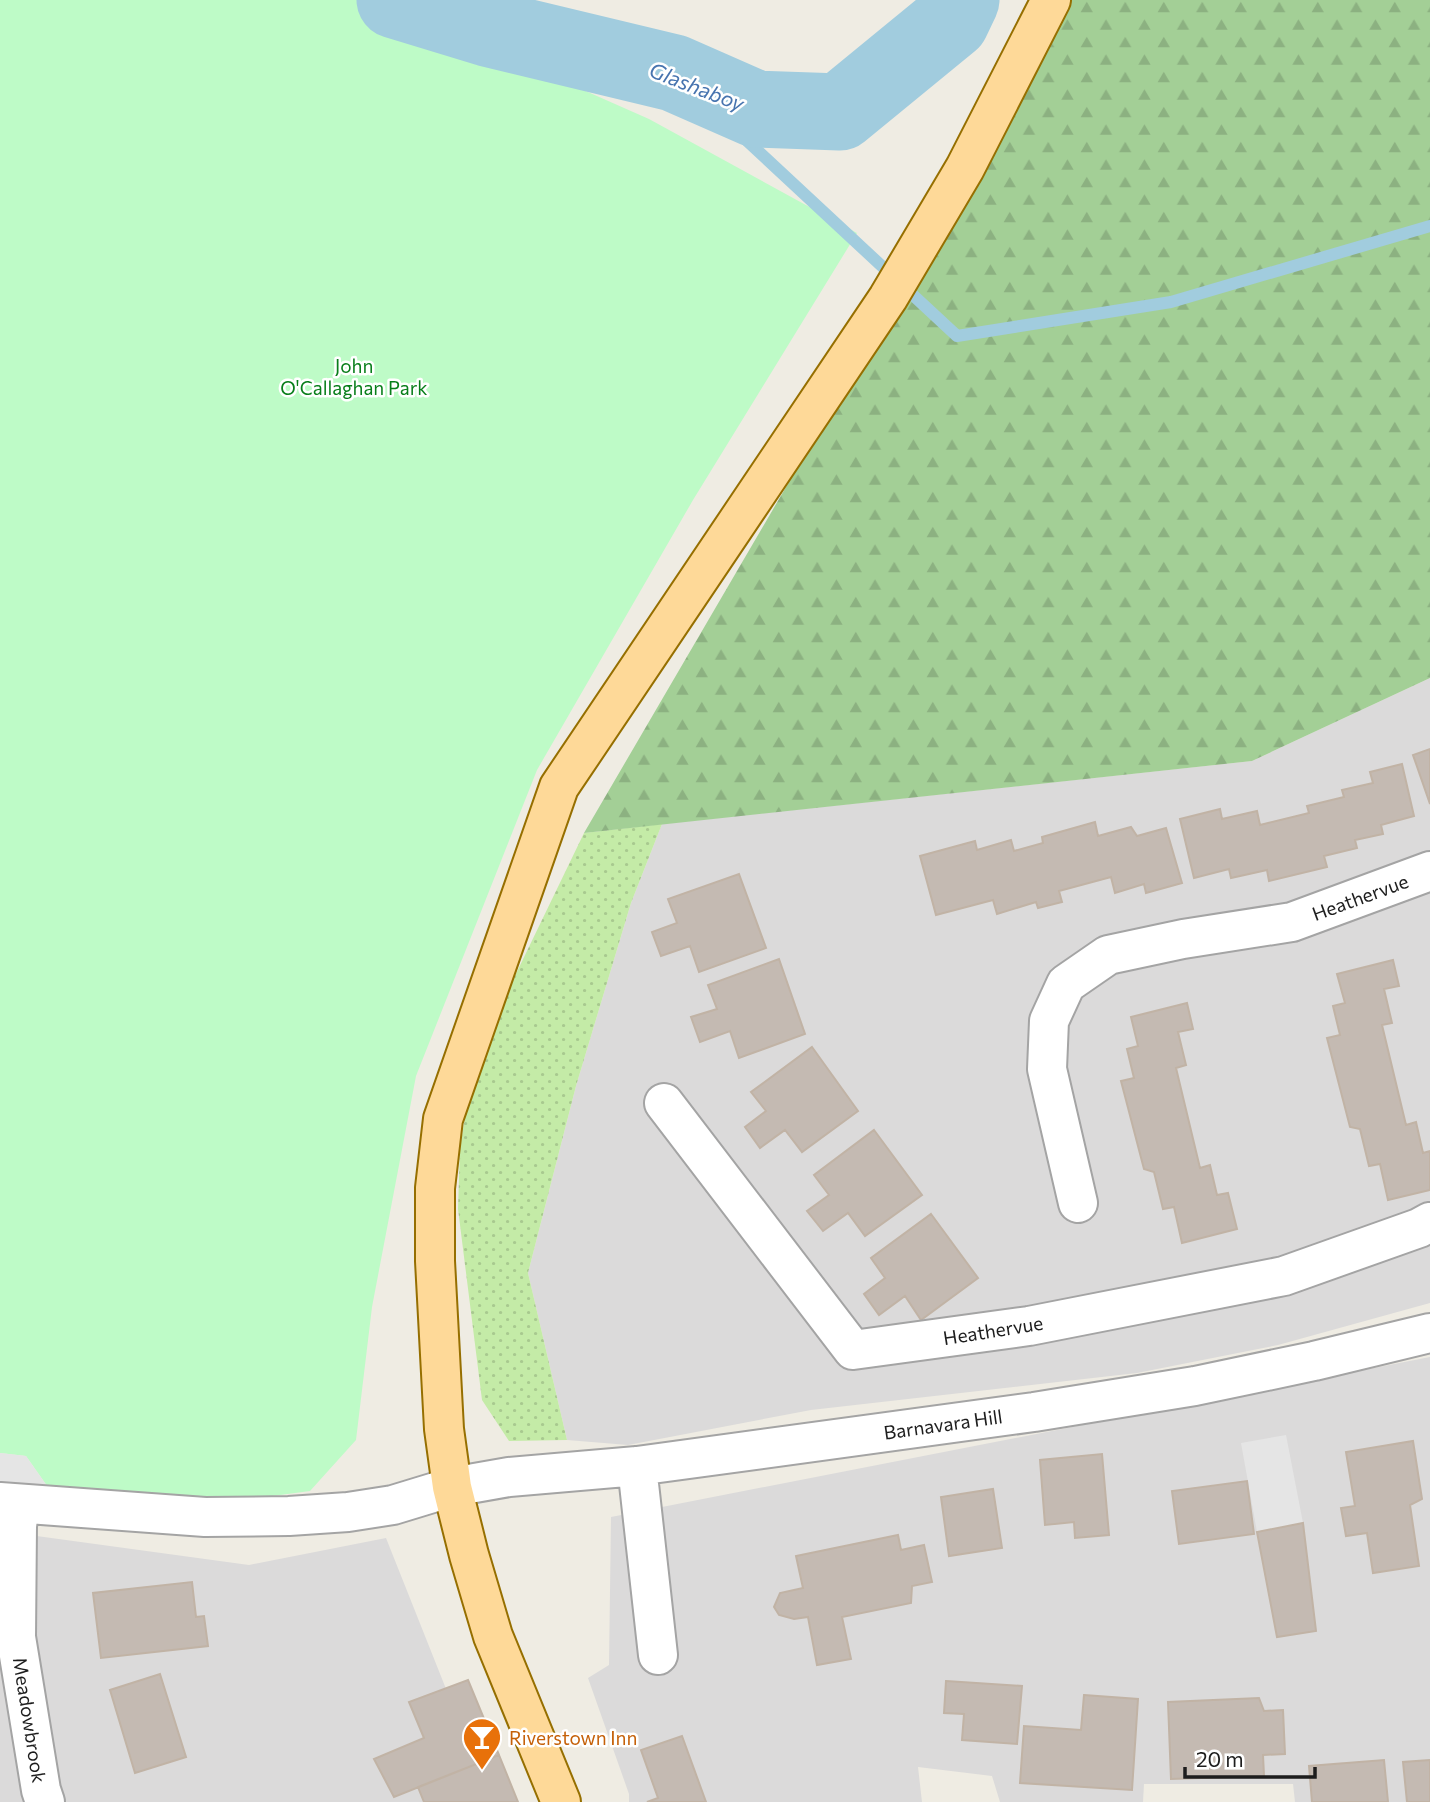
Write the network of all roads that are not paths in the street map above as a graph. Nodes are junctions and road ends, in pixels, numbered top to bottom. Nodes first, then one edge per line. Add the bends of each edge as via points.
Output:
1 (1051, 0) edge
2 (1430, 871) edge
3 (664, 1103) dead end
4 (1078, 1203) dead end
5 (1430, 1222) edge
6 (1430, 1332) edge
7 (637, 1466) junction
8 (452, 1487) junction
9 (10, 1503) edge
10 (8, 1636) edge
11 (658, 1655) dead end
12 (46, 1802) edge
13 (561, 1802) edge

1 - 8 main road via 965,168 888,299 559,787 443,1119 435,1188 435,1261 444,1429
2 - 4 street, Heathervue via 1292,922 1108,955 1066,984 1049,1021 1047,1069
3 - 5 street, Heathervue via 853,1350 1029,1326 1284,1276
6 - 7 street, Barnavara Hill via 1195,1386
7 - 8 street, Barnavara Hill via 509,1477
7 - 11 street
8 - 9 street, Barnavara Hill via 393,1505 289,1516 205,1517
8 - 13 main road via 493,1636
9 - 10 street, Meadowbrook via 17,1526
10 - 12 street, Meadowbrook

